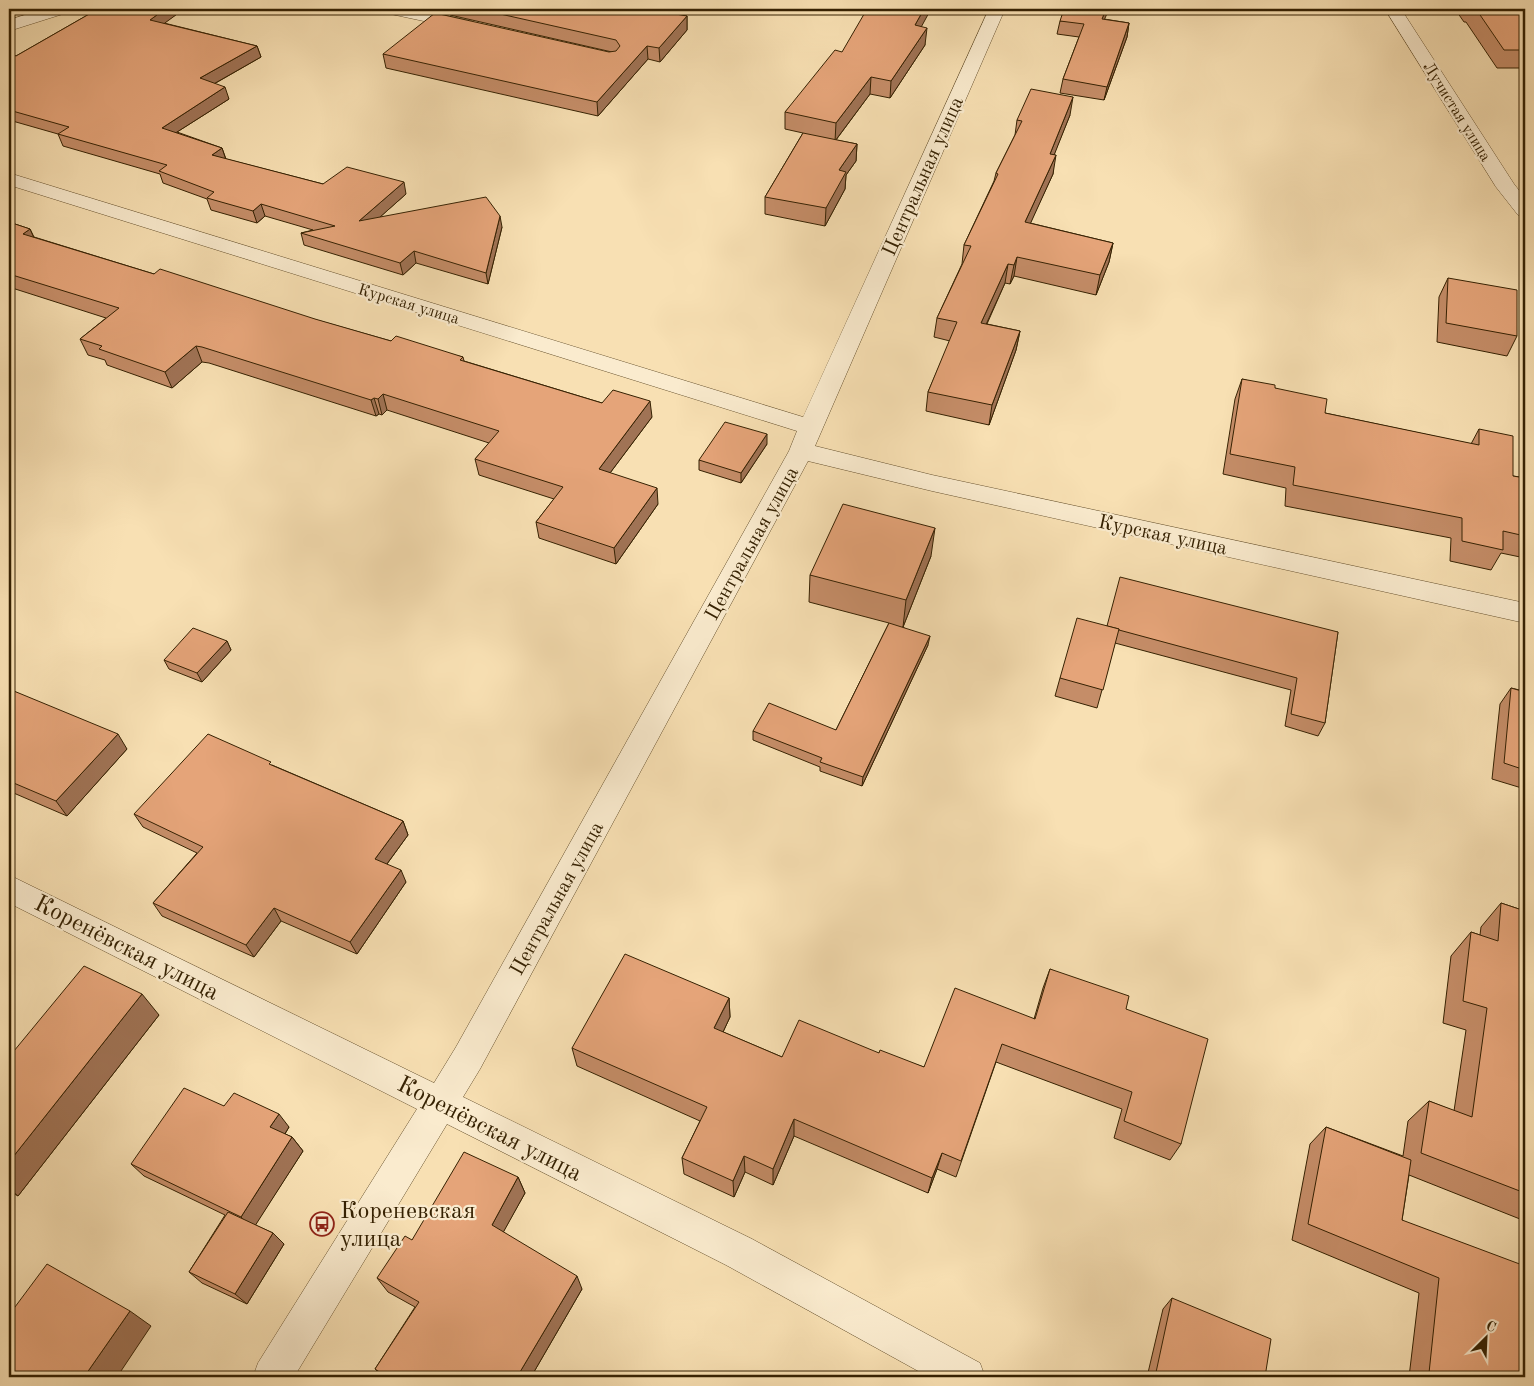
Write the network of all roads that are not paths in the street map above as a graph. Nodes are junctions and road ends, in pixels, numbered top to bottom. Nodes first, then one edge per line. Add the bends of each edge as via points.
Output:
1 (60, 9) edge
2 (392, 9) edge
3 (997, 9) edge
4 (1394, 9) edge
5 (9, 26) edge
6 (477, 28) edge
7 (9, 179) edge
8 (1525, 211) edge
9 (810, 428) junction
10 (801, 452) junction
11 (1525, 613) edge
12 (9, 888) edge
13 (441, 1104) junction
14 (272, 1377) edge
15 (966, 1377) edge

1 - 5 street
2 - 6 street
3 - 9 street, Центральная улица
4 - 8 street, Лучистая улица via 1506,187
7 - 9 street, Курская улица
9 - 10 street, Центральная улица
10 - 11 street, Курская улица
10 - 13 street, Центральная улица
12 - 13 street, Коренёвская улица
13 - 14 street, Центральная улица
13 - 15 street, Коренёвская улица via 739,1252

